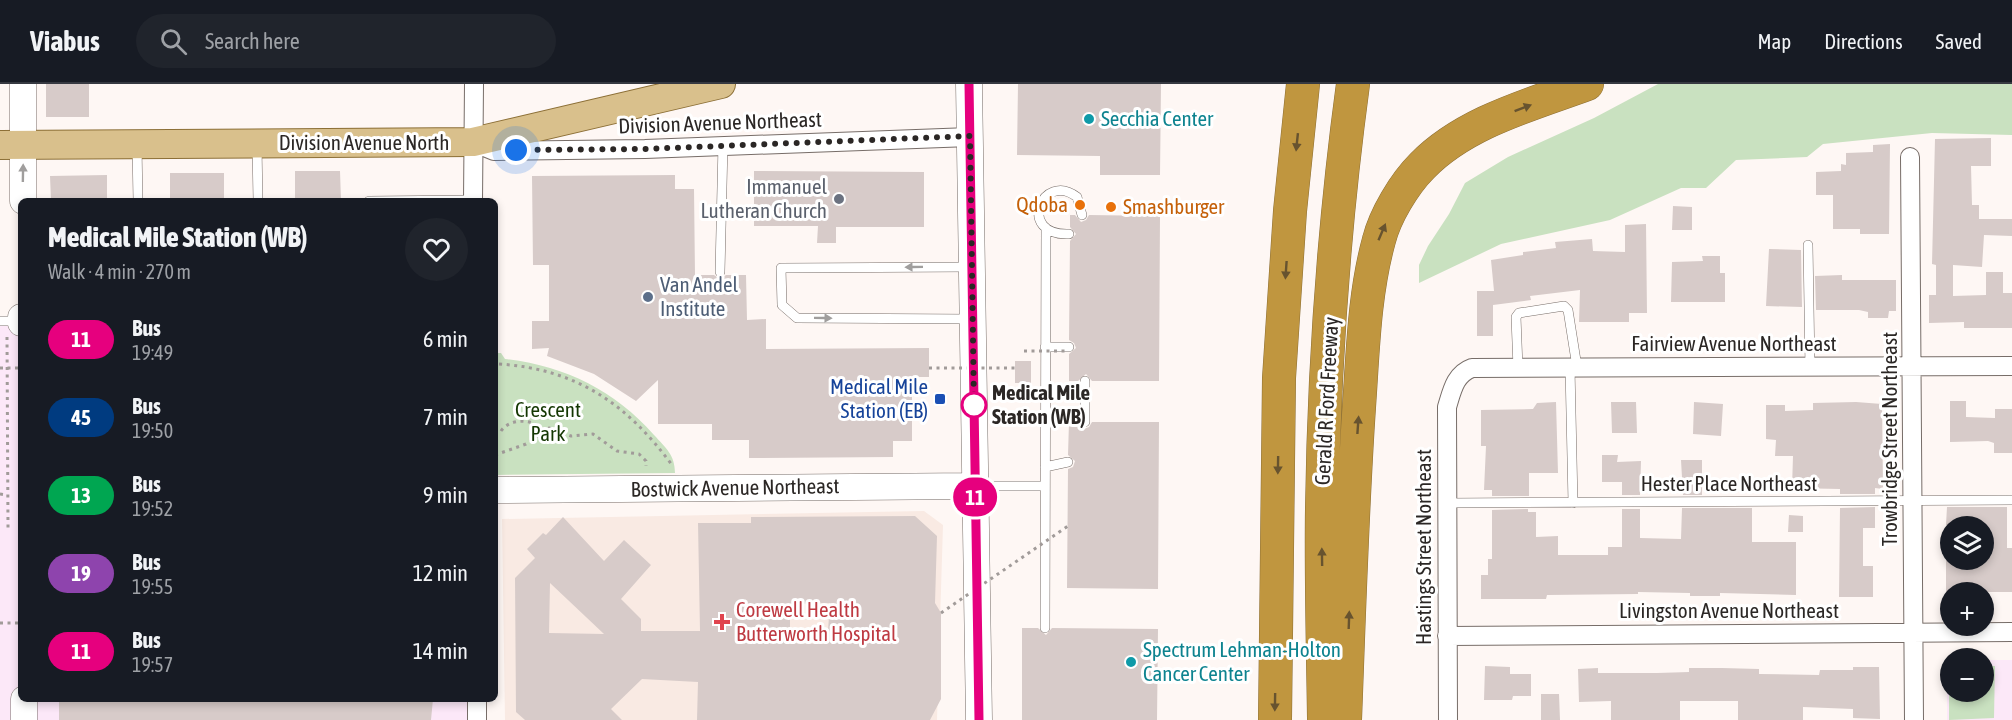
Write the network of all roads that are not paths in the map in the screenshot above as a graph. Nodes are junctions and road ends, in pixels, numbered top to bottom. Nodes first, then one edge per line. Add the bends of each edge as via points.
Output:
1 (23, 84) edge
2 (474, 84) edge
3 (721, 84) edge
4 (1303, 84) edge
5 (1353, 84) edge
6 (1587, 84) edge
7 (969, 94) edge
8 (970, 136) junction
9 (473, 142) junction
10 (257, 143) junction
11 (137, 144) junction
12 (723, 144) junction
13 (12, 145) edge
14 (1910, 157) dead end
15 (22, 198) edge
16 (138, 198) edge
17 (258, 198) edge
18 (473, 198) edge
19 (1082, 215) dead end
20 (1046, 228) junction
21 (1069, 234) dead end
22 (1808, 245) dead end
23 (973, 267) junction
24 (720, 272) dead end
25 (974, 319) junction
26 (1045, 347) junction
27 (1069, 349) road end
28 (1912, 365) junction
29 (2012, 366) edge
30 (1810, 367) junction
31 (1518, 368) junction
32 (1573, 368) junction
33 (1459, 376) joint
34 (1085, 381) dead end
35 (1085, 422) dead end
36 (1068, 462) dead end
37 (1045, 467) junction
38 (975, 486) junction
39 (1044, 486) junction
40 (498, 490) edge
41 (2012, 500) edge
42 (1913, 501) junction
43 (1573, 502) junction
44 (1446, 503) junction
45 (1045, 628) dead end
46 (1912, 632) junction
47 (2012, 632) edge
48 (1447, 636) junction
49 (24, 702) edge
50 (477, 702) edge
51 (24, 720) edge
52 (477, 720) edge
53 (978, 720) edge
54 (1275, 720) edge
55 (1324, 720) edge
56 (1345, 720) edge
57 (1448, 720) edge
58 (1914, 720) edge

1 - 13 street
2 - 9 street
3 - 9 main road, Division Avenue North
4 -> 54 highway via 1279,378
55 -> 5 highway, Gerald R Ford Freeway via 1322,510 1329,350
56 -> 6 highway via 1353,494 1365,322 1379,238 1396,202 1419,168 1440,148 1468,131
7 - 8 street
8 - 12 street, Division Avenue Northeast
8 - 23 street
9 - 10 main road, Division Avenue North
9 - 12 street, Division Avenue Northeast via 494,151
9 - 18 street
10 - 11 main road, Division Avenue North
10 - 17 lane
11 - 13 main road, Division Avenue North
11 - 16 lane
12 - 24 lane
15 -> 13 street
14 - 28 street, Trowbridge Street Northeast
19 - 20 lane via 1080,203 1071,193 1057,190 1045,197 1039,210
20 - 21 lane via 1053,233
20 - 26 lane
22 - 30 lane
23 - 25 street
23 -> 25 lane via 781,268 782,305 797,318
25 - 38 street
26 - 27 lane
26 - 37 lane
28 - 29 street, Fairview Avenue Northeast
28 - 30 street, Fairview Avenue Northeast
28 - 42 street, Trowbridge Street Northeast
30 - 32 street, Fairview Avenue Northeast
31 - 32 street, Fairview Avenue Northeast
31 - 32 lane via 1516,317 1519,313 1564,306 1568,310
31 - 33 street, Fairview Avenue Northeast via 1472,368
32 - 43 lane
33 - 44 street, Hastings Street Northeast via 1447,407
34 - 35 lane
36 - 37 lane
37 - 39 lane
38 - 39 lane
38 - 40 street, Bostwick Avenue Northeast
38 - 53 street
39 - 45 lane
41 - 42 lane, Hester Place Northeast
42 - 43 lane, Hester Place Northeast
42 - 46 street, Trowbridge Street Northeast
43 - 44 lane, Hester Place Northeast
44 - 48 street, Hastings Street Northeast
46 - 47 street, Livingston Avenue Northeast
46 - 48 street, Livingston Avenue Northeast
46 - 58 street, Trowbridge Street Northeast
48 - 57 street, Hastings Street Northeast
49 - 51 street
50 - 52 street

